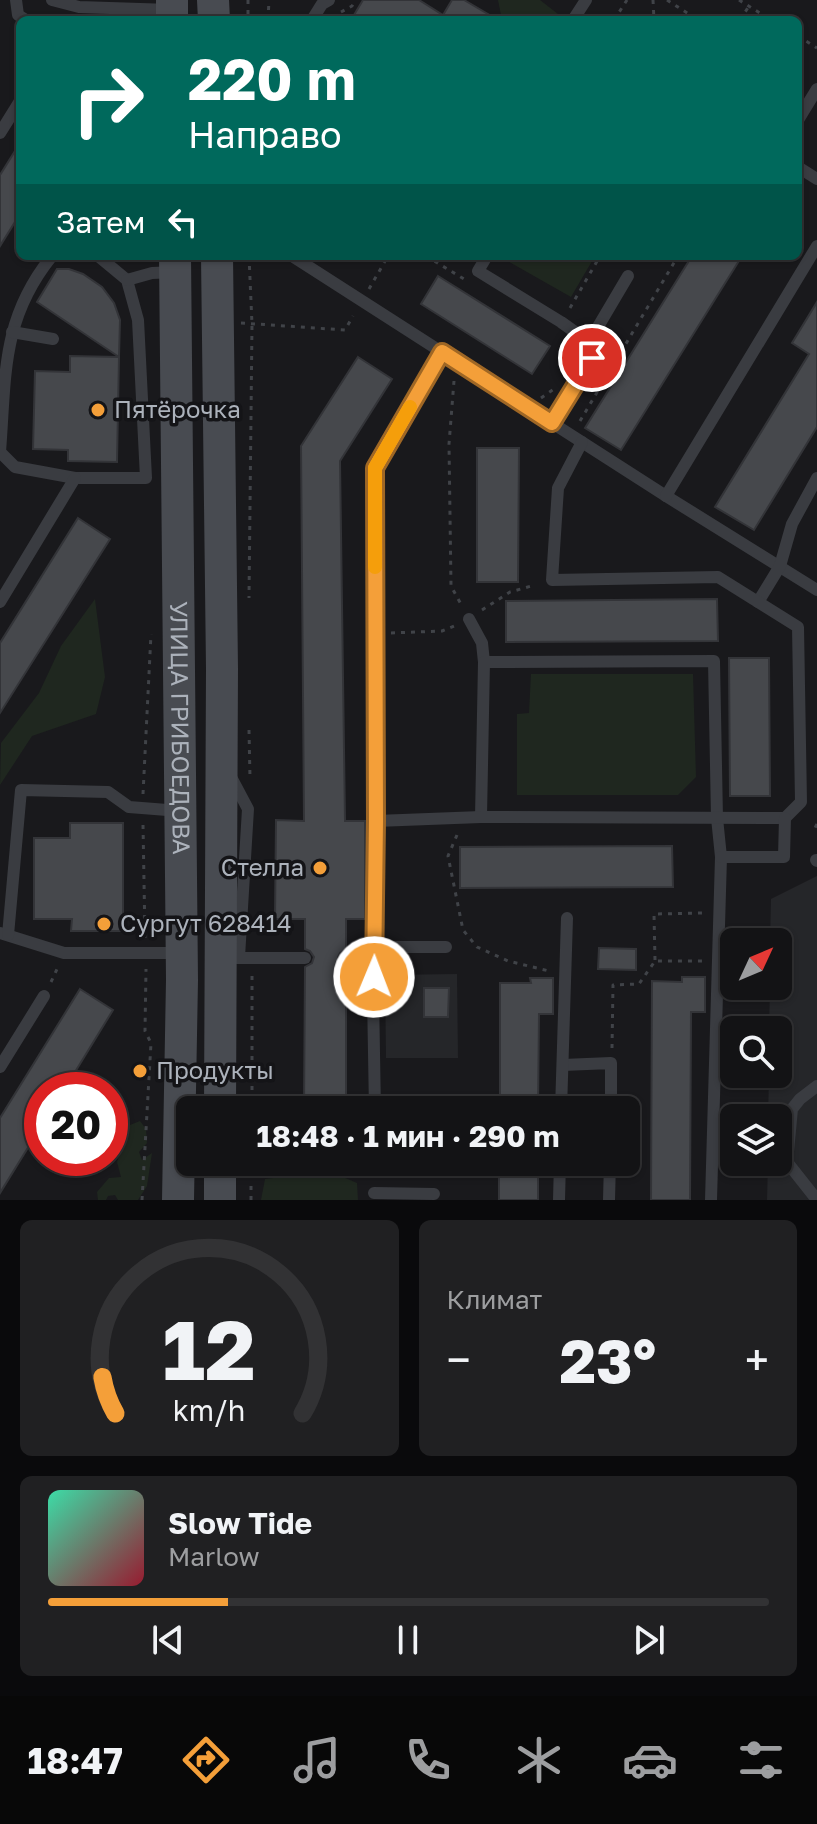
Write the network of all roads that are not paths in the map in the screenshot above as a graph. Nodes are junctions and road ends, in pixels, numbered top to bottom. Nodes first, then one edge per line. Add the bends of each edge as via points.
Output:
1 (52, 0) edge
2 (329, 0) edge
3 (569, 0) edge
4 (584, 4) edge
5 (134, 5) edge
6 (79, 7) junction
7 (172, 10) edge
8 (73, 16) edge
9 (314, 16) edge
10 (817, 89) edge
11 (16, 107) edge
12 (802, 113) edge
13 (0, 133) edge
14 (817, 246) edge
15 (49, 260) edge
16 (103, 260) edge
17 (217, 260) edge
18 (298, 260) edge
19 (485, 260) edge
20 (175, 264) edge
21 (628, 276) dead end
22 (127, 280) junction
23 (12, 332) junction
24 (53, 339) dead end
25 (589, 342) junction
26 (442, 352) junction
27 (552, 423) junction
28 (577, 438) junction
29 (75, 478) junction
30 (817, 478) edge
31 (163, 480) junction
32 (666, 496) junction
33 (780, 566) junction
34 (817, 590) edge
35 (0, 602) edge
36 (758, 602) junction
37 (469, 619) road end
38 (484, 662) junction
39 (180, 811) junction
40 (481, 817) junction
41 (717, 818) junction
42 (785, 818) junction
43 (376, 821) junction
44 (721, 857) junction
45 (567, 918) dead end
46 (4, 934) edge
47 (446, 947) dead end
48 (181, 953) junction
49 (238, 958) junction
50 (305, 958) dead end
51 (347, 958) dead end
52 (374, 959) junction
53 (404, 993) dead end
54 (373, 995) junction
55 (44, 996) road end
56 (563, 1065) junction
57 (0, 1067) edge
58 (817, 1086) edge
59 (222, 1096) edge
60 (375, 1096) edge
61 (562, 1096) edge
62 (611, 1096) edge
63 (220, 1176) edge
64 (375, 1176) edge
65 (560, 1176) edge
66 (610, 1176) edge
67 (434, 1194) dead end
68 (374, 1197) edge
69 (178, 1200) edge
70 (220, 1200) edge
71 (559, 1200) edge
72 (609, 1200) edge
73 (711, 1200) edge
74 (817, 1200) edge

1 - 6 lane
2 - 9 lane
3 - 4 lane
5 - 6 lane
5 - 7 lane
6 - 8 lane
10 - 12 lane
11 - 13 lane
14 - 32 lane
15 - 23 lane via 22,303
16 - 22 lane
17 - 49 main road, УЛИЦА ГРИБОЕДОВА via 222,760
18 - 26 lane
19 - 25 lane via 478,271
20 - 22 lane
20 - 31 main road, УЛИЦА ГРИБОЕДОВА
21 - 25 lane
22 - 31 lane
23 - 24 lane
23 - 29 lane via 0,452 15,467
25 - 27 lane via 592,358
26 - 27 lane
26 - 43 lane via 375,468
27 - 28 lane
28 - 32 lane
28 - 36 lane via 558,488 552,580 718,577
29 - 31 lane
29 - 35 lane
30 - 33 lane via 792,524
31 - 39 main road, УЛИЦА ГРИБОЕДОВА
32 - 33 lane
33 - 34 lane
33 - 36 lane
36 - 42 lane via 798,627 801,802
37 - 38 lane via 482,643
38 - 40 lane
38 - 41 lane via 714,661
39 - 46 lane via 129,807 108,792 21,790
39 - 48 main road, УЛИЦА ГРИБОЕДОВА
40 - 41 lane
40 - 43 lane
41 - 42 lane
41 - 44 lane
42 - 44 lane via 784,857
43 - 52 lane
44 - 73 lane
45 - 56 lane
46 - 48 lane via 64,953
47 - 52 lane via 385,947
48 - 69 main road, УЛИЦА ГРИБОЕДОВА
49 - 50 lane
49 - 59 main road, УЛИЦА ГРИБОЕДОВА
51 - 52 lane
52 - 54 lane
53 - 54 lane
54 - 60 lane
55 - 57 lane
56 - 61 lane
56 - 62 lane via 611,1063
58 - 74 lane via 792,1109 787,1162
63 - 70 main road
64 - 68 lane
65 - 71 lane
66 - 72 lane
67 - 68 lane

